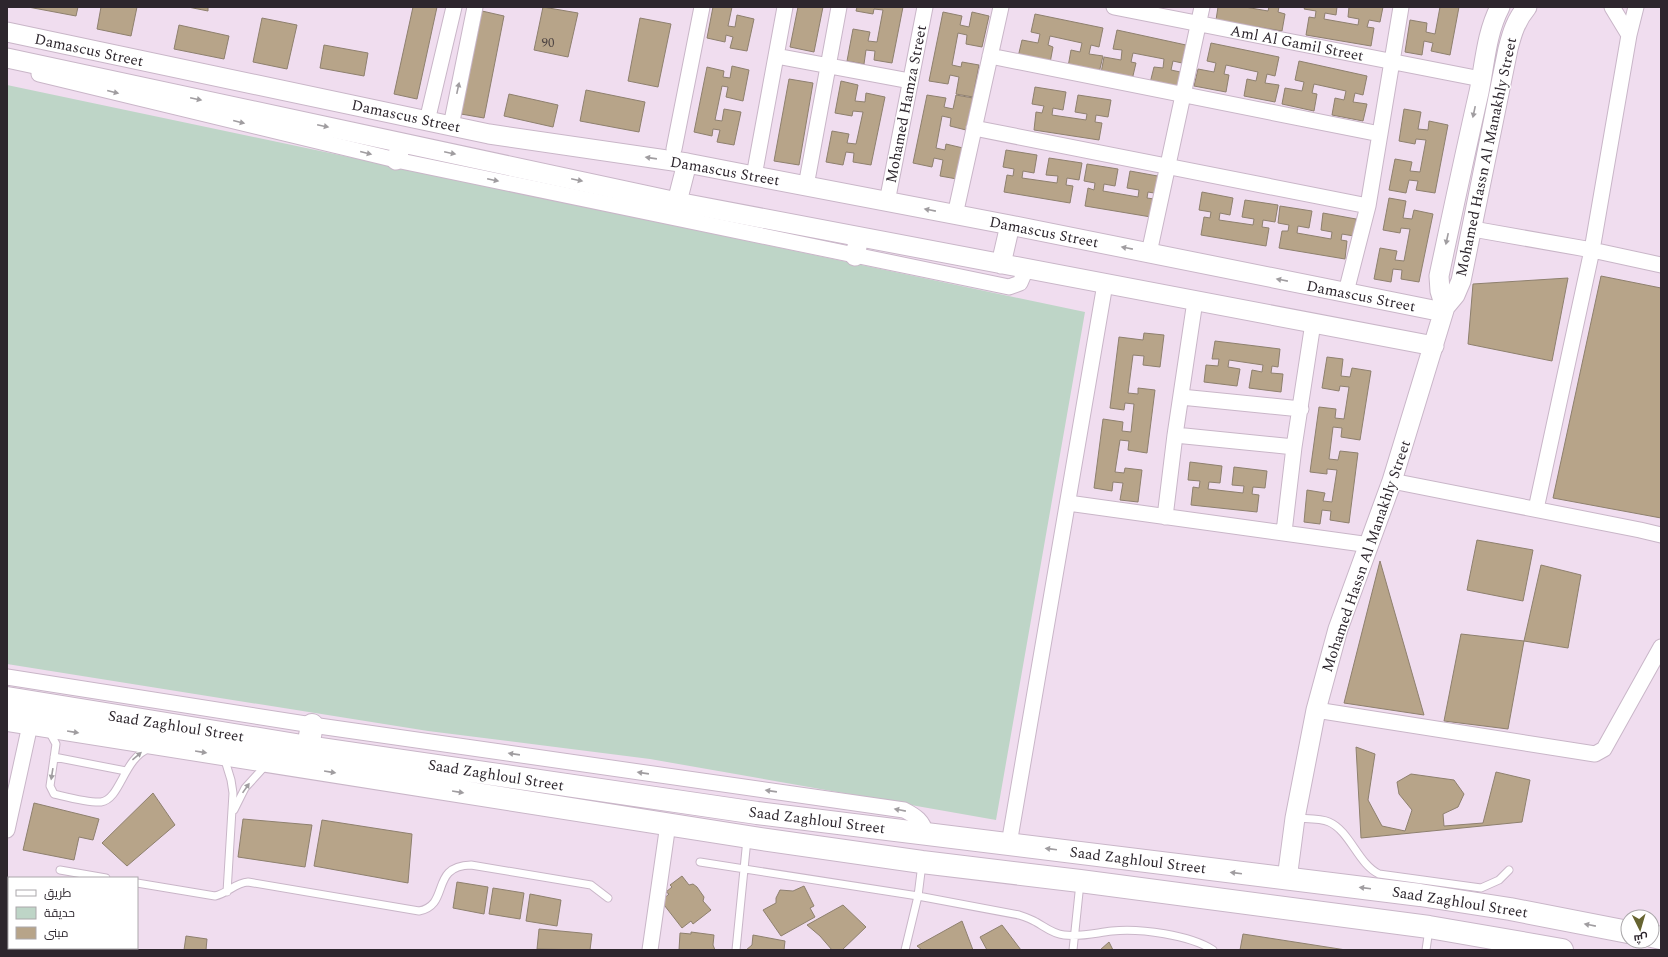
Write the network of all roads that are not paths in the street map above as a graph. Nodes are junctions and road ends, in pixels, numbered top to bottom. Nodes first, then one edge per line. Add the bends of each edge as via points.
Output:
1 (454, 7) edge
2 (475, 7) edge
3 (702, 7) edge
4 (785, 7) edge
5 (840, 7) edge
6 (925, 7) edge
7 (1001, 7) edge
8 (1114, 7) edge
9 (1202, 7) edge
10 (1401, 7) edge
11 (1485, 7) edge
12 (1500, 7) edge
13 (1527, 7) edge
14 (1612, 7) edge
15 (1636, 7) edge
16 (1199, 24) junction
17 (7, 32) edge
18 (1628, 35) junction
19 (776, 56) junction
20 (990, 56) junction
21 (7, 58) edge
22 (1392, 62) junction
23 (828, 65) junction
24 (7, 66) edge
25 (1482, 76) junction
26 (910, 81) junction
27 (1183, 94) junction
28 (428, 121) junction
29 (451, 126) junction
30 (974, 128) junction
31 (1380, 134) junction
32 (674, 149) dead end
33 (399, 152) junction
34 (687, 163) junction
35 (1167, 166) junction
36 (1462, 170) junction
37 (1483, 174) junction
38 (754, 176) junction
39 (806, 186) junction
40 (677, 202) junction
41 (887, 202) junction
42 (1368, 206) junction
43 (955, 215) junction
44 (1010, 225) junction
45 (1473, 229) junction
46 (858, 237) junction
47 (1592, 250) junction
48 (1149, 253) junction
49 (855, 256) junction
50 (1001, 264) junction
51 (1661, 265) edge
52 (1026, 269) junction
53 (1439, 276) junction
54 (1105, 284) junction
55 (1346, 292) junction
56 (1195, 301) junction
57 (1412, 306) junction
58 (1444, 309) junction
59 (1314, 323) junction
60 (1434, 346) junction
61 (1181, 397) junction
62 (1301, 409) junction
63 (1175, 435) junction
64 (1294, 447) junction
65 (1392, 481) junction
66 (1068, 503) junction
67 (1536, 510) junction
68 (1165, 517) junction
69 (1284, 532) junction
70 (1661, 535) edge
71 (1370, 545) junction
72 (1661, 647) edge
73 (7, 677) edge
74 (7, 698) edge
75 (1316, 710) junction
76 (7, 720) edge
77 (36, 726) junction
78 (312, 726) junction
79 (162, 746) junction
80 (308, 746) junction
81 (224, 755) junction
82 (54, 757) junction
83 (269, 763) junction
84 (126, 771) junction
85 (521, 779) junction
86 (518, 801) junction
87 (1295, 818) junction
88 (232, 820) junction
89 (668, 824) junction
90 (7, 830) edge
91 (926, 834) junction
92 (748, 837) junction
93 (1009, 844) junction
94 (700, 862) dead end
95 (922, 862) junction
96 (743, 869) junction
97 (60, 870) dead end
98 (1509, 870) dead end
99 (100, 877) edge
100 (1287, 879) junction
101 (1080, 881) junction
102 (138, 883) edge
103 (227, 892) junction
104 (918, 896) junction
105 (608, 898) dead end
106 (1429, 927) junction
107 (1620, 931) edge
108 (1074, 936) junction
109 (650, 950) edge
110 (736, 950) edge
111 (905, 950) edge
112 (1073, 950) edge
113 (1213, 950) edge
114 (1426, 950) edge
115 (1562, 950) edge

1 - 28 street
29 -> 2 street
3 - 32 street
4 - 19 street
5 - 23 street
6 - 26 street, Mohamed Hamza Street
7 - 20 street
8 - 16 street, Aml Al Gamil Street
9 - 16 street
10 - 22 street
11 - 25 street via 1476,39
12 - 25 street, Mohamed Hassn Al Manakhly Street via 1490,30
13 - 37 street, Mohamed Hassn Al Manakhly Street via 1512,31
14 - 18 street
15 - 18 street
16 - 22 street, Aml Al Gamil Street
16 - 27 street
17 - 28 street, Damascus Street
18 - 47 street
19 - 23 street
19 - 38 street
20 - 27 street
20 - 30 street
21 -> 33 street, Damascus Street
22 - 25 street, Aml Al Gamil Street
22 - 31 street
23 - 26 street
23 - 39 street
24 -> 33 street
25 -> 36 street, Mohamed Hassn Al Manakhly Street
26 - 41 street, Mohamed Hamza Street
27 - 31 street
27 - 35 street
28 - 29 street, Damascus Street
34 -> 29 street, Damascus Street
30 - 35 street
30 - 43 street
31 - 42 street
33 -> 40 street, Damascus Street
33 -> 49 street
34 - 38 street, Damascus Street
34 - 40 street
35 - 42 street
35 - 48 street
36 - 37 street
36 -> 53 street, Mohamed Hassn Al Manakhly Street
37 - 45 street, Mohamed Hassn Al Manakhly Street
38 - 39 street, Damascus Street
39 - 41 street, Damascus Street
40 - 46 street, Damascus Street
43 -> 41 street, Damascus Street
42 - 55 street
43 - 44 street, Damascus Street
48 -> 44 street, Damascus Street
44 - 50 street
45 - 47 street
45 - 58 street, Mohamed Hassn Al Manakhly Street via 1459,288
46 - 49 street
46 - 50 street, Damascus Street
47 - 51 street
47 - 67 street
55 -> 48 street, Damascus Street
49 - 52 street via 1008,288 1020,283
50 - 52 street, Damascus Street
52 - 54 street, Damascus Street
53 - 57 street via 1428,292
53 - 58 street, Mohamed Hassn Al Manakhly Street
54 - 56 street, Damascus Street
54 - 66 street
55 - 57 street, Damascus Street
56 - 59 street, Damascus Street
56 - 61 street
57 - 58 street, Damascus Street
58 - 60 street, Mohamed Hassn Al Manakhly Street
59 - 60 street, Damascus Street
59 - 62 street
60 - 65 street, Mohamed Hassn Al Manakhly Street
61 - 62 street
61 - 63 street
62 - 64 street
63 - 64 street
63 - 68 street
64 - 69 street
65 - 67 street
65 - 71 street, Mohamed Hassn Al Manakhly Street
66 - 68 street
66 - 93 street
67 - 70 street
68 - 69 street
69 - 71 street
71 - 75 street, Mohamed Hassn Al Manakhly Street via 1338,629
72 - 75 street via 1604,748 1595,754
73 - 78 street
74 - 80 main road, Saad Zaghloul Street
75 - 87 street, Mohamed Hassn Al Manakhly Street
76 - 77 main road, Saad Zaghloul Street
77 -> 79 main road, Saad Zaghloul Street
77 - 82 lane via 54,738
77 - 90 street
78 - 80 main road
91 -> 78 street via 922,821 904,810
79 -> 81 main road, Saad Zaghloul Street
84 -> 79 lane via 138,755 149,748
80 - 85 main road, Saad Zaghloul Street
81 - 83 main road, Saad Zaghloul Street
81 - 88 lane via 232,780
82 - 84 lane
82 -> 84 lane via 50,786 54,794 96,802 105,801 113,795
83 -> 86 main road, Saad Zaghloul Street
88 -> 83 lane via 234,809 245,788
85 - 86 main road
85 - 91 main road, Saad Zaghloul Street
86 - 89 main road, Saad Zaghloul Street
87 - 98 lane via 1329,822 1341,832 1370,868 1379,874 1481,888 1499,880
87 - 100 street, Mohamed Hassn Al Manakhly Street
88 - 103 lane
89 - 92 main road, Saad Zaghloul Street
89 - 109 street
91 - 93 main road, Saad Zaghloul Street
92 - 95 main road, Saad Zaghloul Street
92 - 96 lane
100 -> 93 main road, Saad Zaghloul Street
94 - 96 lane
95 - 101 main road, Saad Zaghloul Street
95 - 104 lane
96 - 104 lane
96 - 110 lane
97 - 99 lane
107 -> 100 main road, Saad Zaghloul Street via 1460,901
101 - 106 main road, Saad Zaghloul Street
101 - 108 lane
102 - 103 lane via 216,896
103 - 105 lane via 234,885 248,882 419,911 434,903 444,877 450,871 456,867 471,865 592,885
104 - 108 lane via 1019,915 1061,935
104 - 111 lane
106 - 114 lane
106 - 115 main road, Saad Zaghloul Street
108 - 112 lane
108 - 113 lane via 1129,930 1201,942

